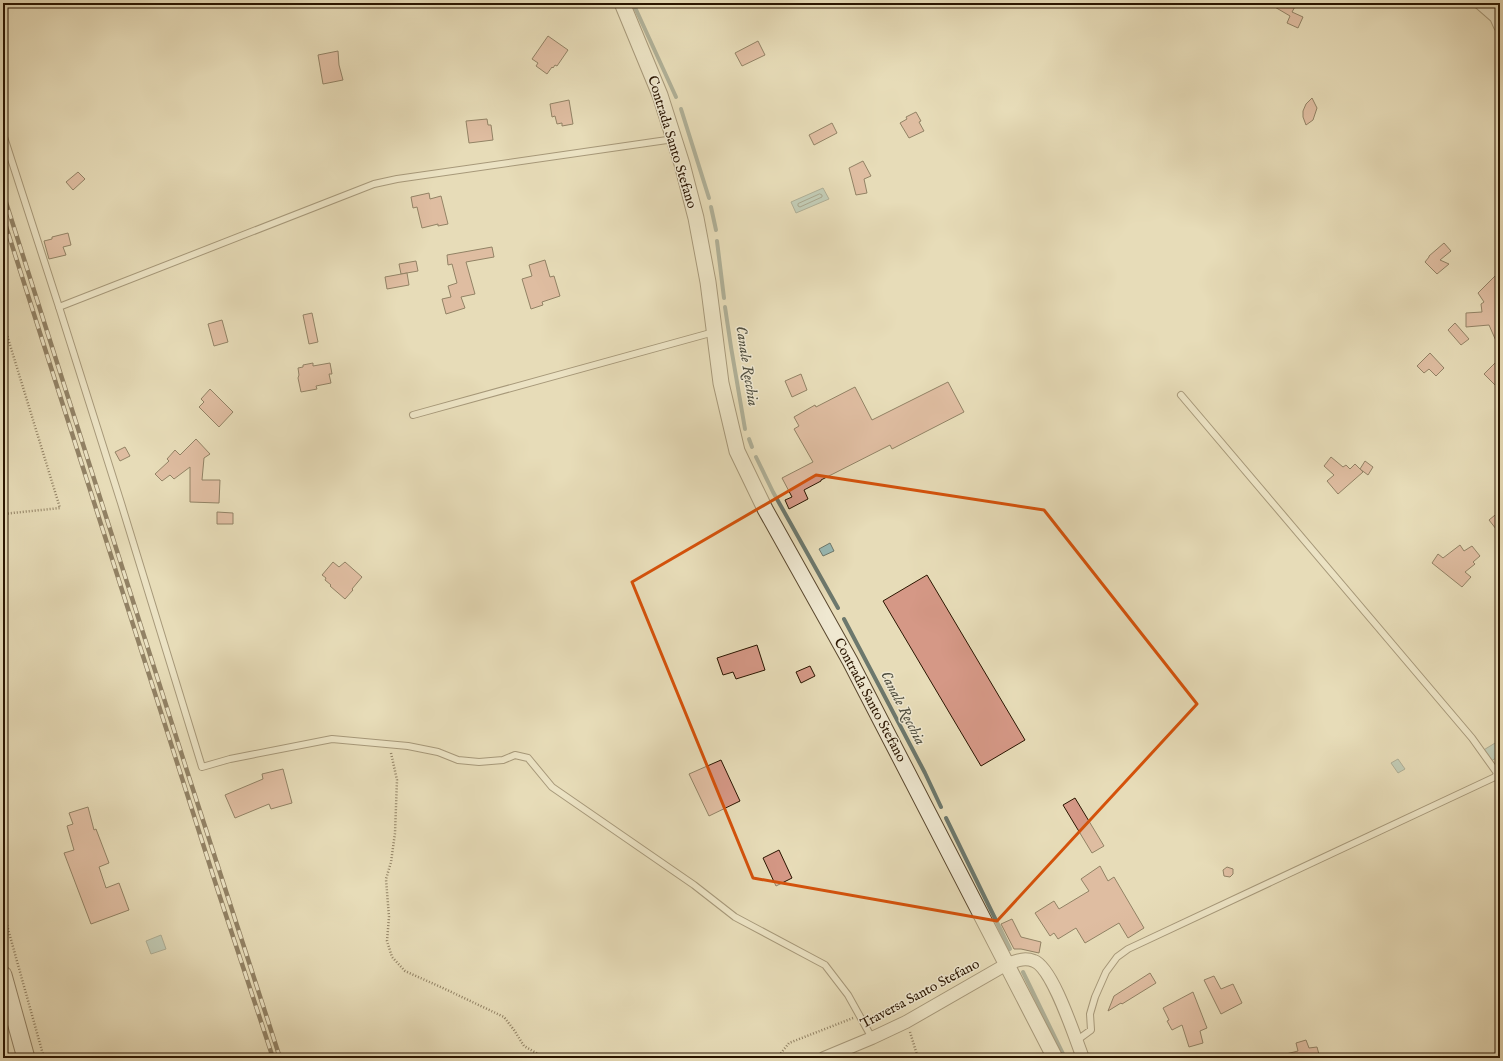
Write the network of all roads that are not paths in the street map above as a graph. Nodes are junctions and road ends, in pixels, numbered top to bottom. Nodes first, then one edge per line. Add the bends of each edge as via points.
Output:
1 (622, 3) edge
2 (1480, 3) edge
3 (1500, 26) edge
4 (3, 134) edge
5 (674, 139) junction
6 (58, 307) junction
7 (714, 332) junction
8 (1181, 395) dead end
9 (413, 415) dead end
10 (1007, 964) junction
11 (3, 975) edge
12 (872, 1038) junction
13 (1076, 1041) junction
14 (26, 1058) edge
15 (824, 1058) edge
16 (1055, 1058) edge
17 (1083, 1058) edge

1 - 5 street, Contrada Santo Stefano via 660,95
2 - 3 street via 1496,18
4 - 6 lane
5 - 6 lane via 374,184
5 - 7 street, Contrada Santo Stefano via 696,218
6 - 12 lane via 202,767 332,739 408,746 438,752 458,760 478,762 503,760 515,755 528,758 552,787 694,885 735,917 825,965 848,995
7 - 9 lane
7 - 10 street, Contrada Santo Stefano via 721,383 737,450 765,509 850,661
8 - 13 lane via 1472,738 1497,773 1495,777 1117,957 1094,997 1090,1014 1092,1030
10 - 12 street, Traversa Santo Stefano via 906,1022
10 - 13 street, Traversa Santo Stefano via 1023,959 1035,961 1041,966 1053,982
10 - 16 street, Contrada Santo Stefano
11 - 14 main road
12 - 15 street, Traversa Santo Stefano
13 - 17 street, Traversa Santo Stefano

